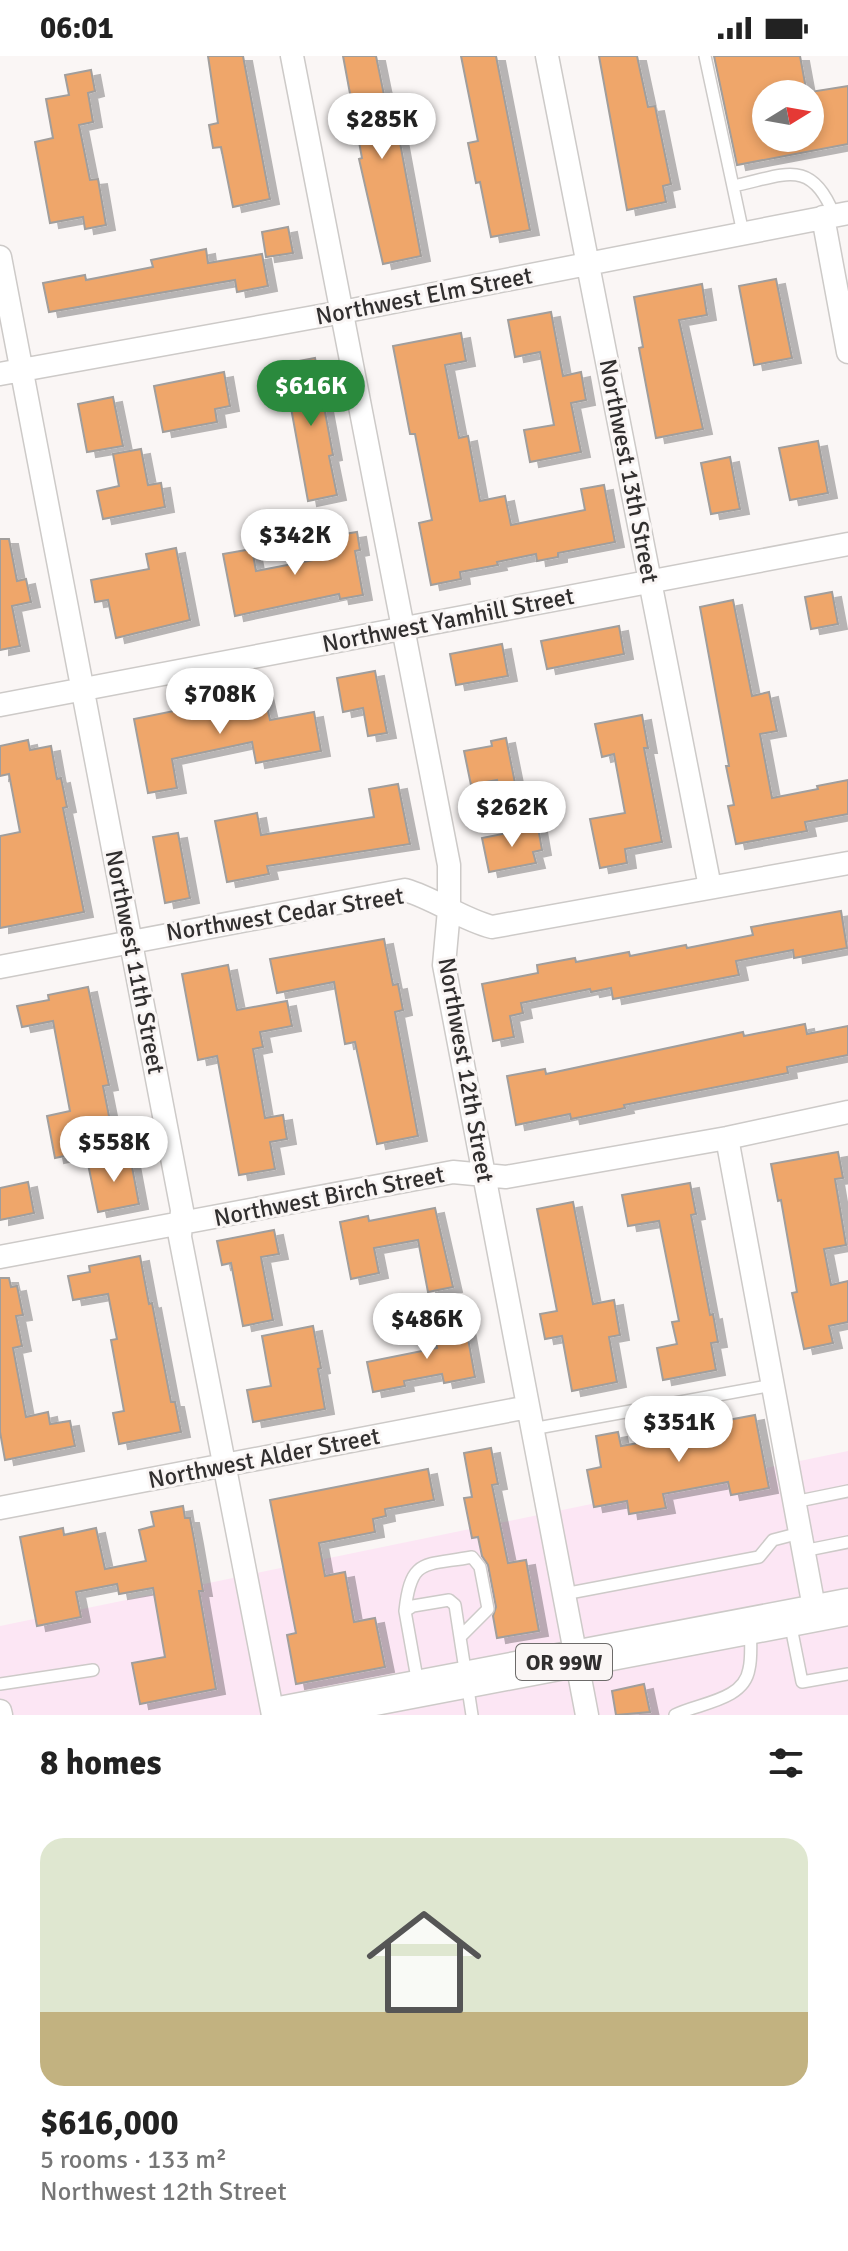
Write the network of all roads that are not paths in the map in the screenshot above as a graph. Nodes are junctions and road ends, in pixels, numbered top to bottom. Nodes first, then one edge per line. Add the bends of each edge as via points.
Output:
1 (292, 56) edge
2 (547, 56) edge
3 (705, 56) edge
4 (733, 186) junction
5 (835, 215) edge
6 (743, 233) junction
7 (0, 257) edge
8 (588, 264) junction
9 (342, 312) junction
10 (848, 352) edge
11 (11, 372) edge
12 (848, 544) edge
13 (650, 581) junction
14 (403, 628) junction
15 (83, 689) junction
16 (0, 705) edge
17 (848, 863) edge
18 (710, 887) junction
19 (449, 910) junction
20 (131, 940) junction
21 (0, 967) edge
22 (848, 1112) edge
23 (727, 1138) junction
24 (484, 1175) junction
25 (182, 1223) junction
26 (0, 1257) edge
27 (773, 1385) junction
28 (530, 1418) junction
29 (224, 1466) junction
30 (848, 1491) edge
31 (794, 1502) junction
32 (0, 1508) edge
33 (802, 1542) junction
34 (848, 1542) edge
35 (564, 1594) junction
36 (405, 1611) junction
37 (817, 1613) edge
38 (751, 1626) junction
39 (460, 1637) junction
40 (576, 1659) junction
41 (93, 1670) dead end
42 (848, 1674) edge
43 (0, 1684) edge
44 (419, 1689) junction
45 (469, 1698) edge
46 (273, 1715) edge
47 (280, 1715) edge
48 (587, 1715) edge
49 (675, 1715) edge

1 - 9 street, Northwest 12th Street
2 - 8 street, Northwest 13th Street
3 - 4 lane
4 - 5 lane via 800,174 817,184
4 - 6 lane
5 - 6 street, Northwest Elm Street
5 - 10 street
6 - 8 street, Northwest Elm Street
7 - 11 street, Northwest 11th Street
8 - 9 street, Northwest Elm Street
8 - 13 street, Northwest 13th Street
9 - 11 street, Northwest Elm Street
9 - 14 street, Northwest 12th Street
11 - 15 street, Northwest 11th Street
12 - 13 street, Northwest Yamhill Street
13 - 14 street, Northwest Yamhill Street
13 - 18 street, Northwest 13th Street
14 - 15 street, Northwest Yamhill Street
14 - 19 street, Northwest 12th Street via 449,865
15 - 16 street, Northwest Yamhill Street
15 - 20 street, Northwest 11th Street
17 - 18 street, Northwest Cedar Street
18 - 19 street, Northwest Cedar Street via 492,927
19 - 20 street, Northwest Cedar Street via 405,890
19 - 24 street, Northwest 12th Street via 444,965
20 - 21 street, Northwest Cedar Street
20 - 25 street, Northwest 11th Street
22 - 23 street, Northwest Birch Street
23 - 24 street, Northwest Birch Street via 506,1177
23 - 27 street
24 - 25 street, Northwest Birch Street via 453,1172
24 - 28 street, Northwest 12th Street
25 - 26 street, Northwest Birch Street
25 - 29 street, Northwest 11th Street via 180,1237
27 - 28 lane
27 - 31 street
28 - 29 street, Northwest Alder Street
28 - 35 street, Northwest 12th Street
29 - 32 street, Northwest Alder Street
29 - 46 street, Northwest 11th Street
30 - 31 lane
31 - 33 street
33 - 34 lane
33 - 35 lane via 773,1540 759,1557
33 - 37 street
35 - 40 street, Northwest 12th Street
36 - 39 lane via 449,1600 455,1605
36 - 39 lane via 409,1581 421,1566 472,1557 480,1567 488,1609
36 - 44 lane
37 - 38 highway, OR 99W
37 - 42 lane via 802,1682
38 - 40 highway, OR 99W
38 - 49 lane via 749,1672 742,1685 725,1697
39 - 45 lane
40 - 45 highway, OR 99W
40 - 48 street, Northwest 12th Street
41 - 43 lane
44 - 45 highway, OR 99W
44 - 47 highway, OR 99W

